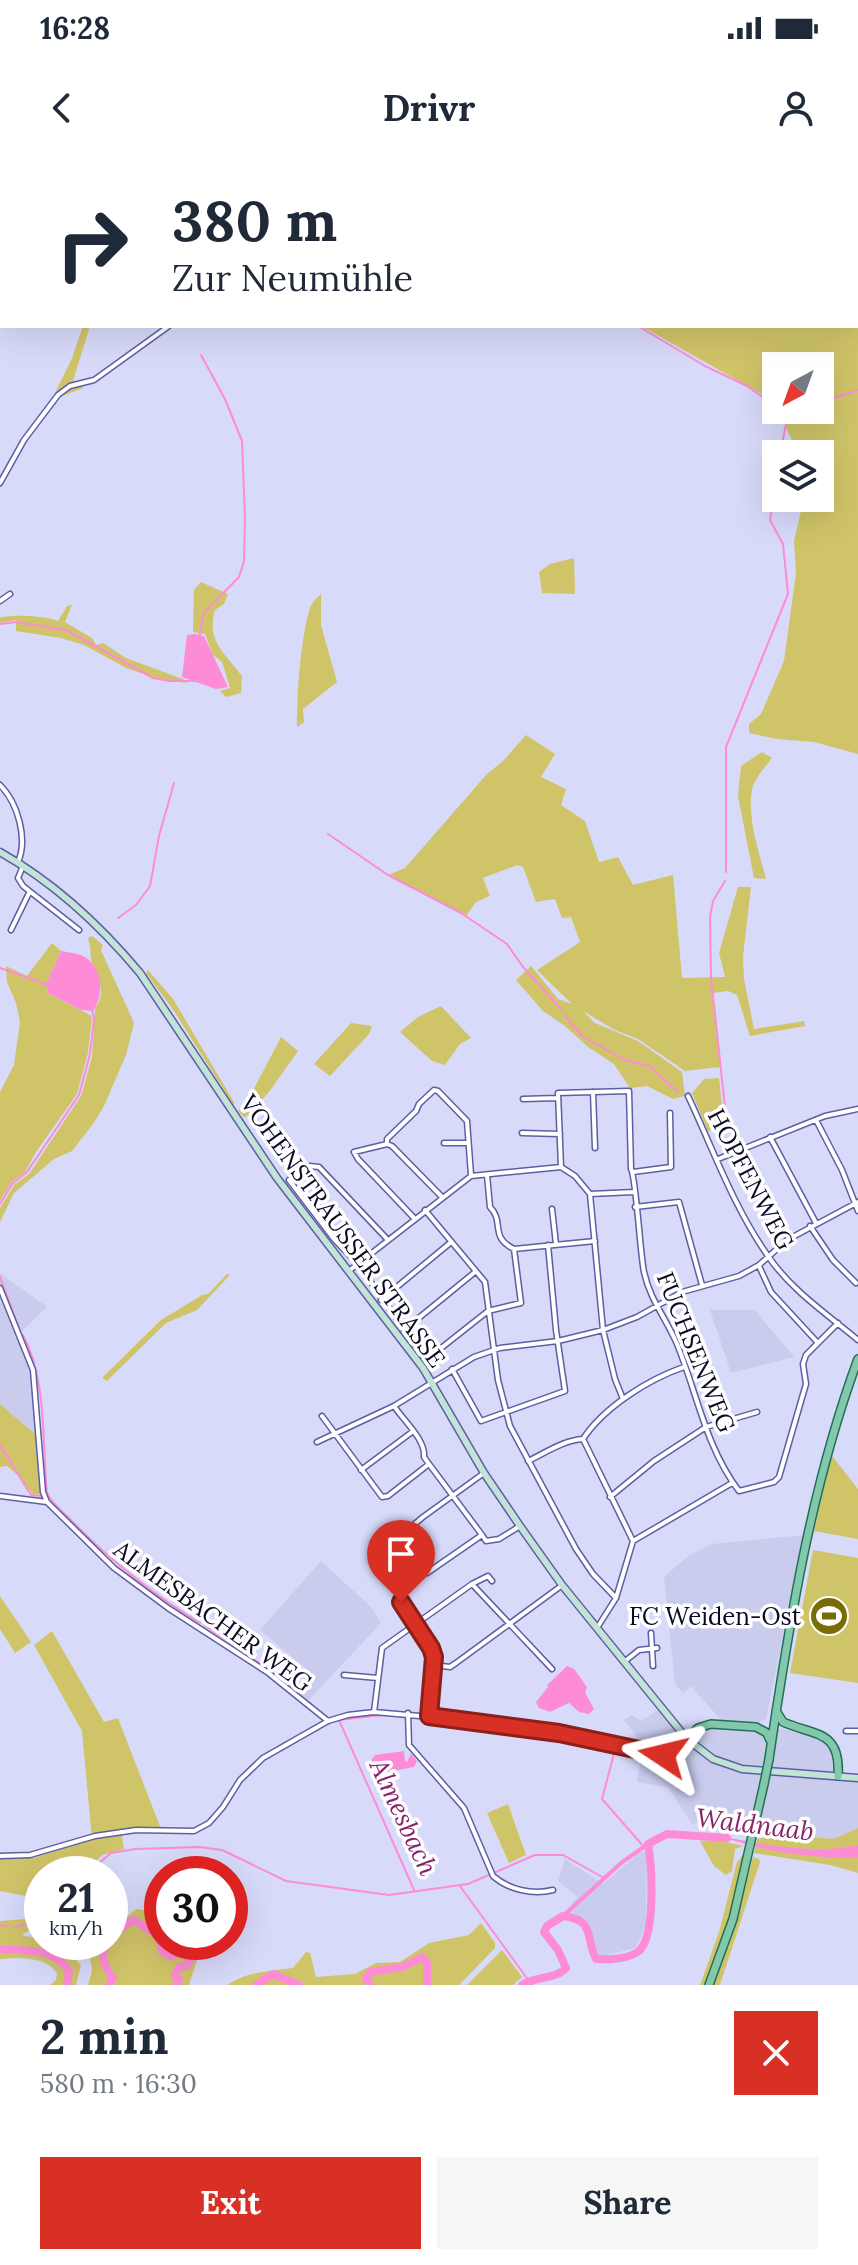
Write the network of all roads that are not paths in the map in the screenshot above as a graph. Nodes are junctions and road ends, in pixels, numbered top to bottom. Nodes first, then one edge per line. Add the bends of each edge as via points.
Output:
1 (166, 328) edge
2 (0, 483) edge
3 (10, 594) dead end
4 (0, 601) edge
5 (0, 785) edge
6 (0, 852) edge
7 (20, 864) junction
8 (29, 893) junction
9 (11, 930) dead end
10 (79, 930) dead end
11 (593, 1092) junction
12 (688, 1096) dead end
13 (558, 1098) junction
14 (523, 1099) dead end
15 (858, 1109) edge
16 (670, 1113) dead end
17 (816, 1120) junction
18 (522, 1133) dead end
19 (560, 1134) junction
20 (770, 1137) junction
21 (444, 1143) dead end
22 (468, 1143) junction
23 (387, 1144) junction
24 (595, 1148) dead end
25 (717, 1159) junction
26 (561, 1167) junction
27 (633, 1172) junction
28 (487, 1175) junction
29 (471, 1176) junction
30 (634, 1192) junction
31 (590, 1194) junction
32 (442, 1197) junction
33 (856, 1203) edge
34 (635, 1207) junction
35 (552, 1209) dead end
36 (425, 1210) junction
37 (858, 1211) edge
38 (414, 1218) junction
39 (816, 1223) junction
40 (810, 1226) junction
41 (388, 1240) junction
42 (595, 1241) junction
43 (451, 1242) junction
44 (556, 1244) junction
45 (548, 1245) junction
46 (514, 1249) junction
47 (768, 1257) junction
48 (358, 1264) junction
49 (759, 1265) junction
50 (350, 1270) junction
51 (475, 1272) junction
52 (856, 1283) dead end
53 (702, 1285) junction
54 (0, 1288) edge
55 (381, 1300) junction
56 (656, 1306) junction
57 (488, 1311) junction
58 (838, 1323) junction
59 (404, 1330) junction
60 (603, 1330) junction
61 (858, 1340) edge
62 (558, 1341) junction
63 (818, 1343) junction
64 (493, 1350) junction
65 (858, 1359) edge
66 (684, 1367) junction
67 (452, 1369) junction
68 (432, 1382) junction
69 (623, 1399) junction
70 (394, 1406) junction
71 (757, 1412) dead end
72 (506, 1413) junction
73 (322, 1416) dead end
74 (706, 1427) junction
75 (412, 1432) junction
76 (335, 1436) junction
77 (583, 1439) junction
78 (317, 1442) dead end
79 (528, 1461) junction
80 (429, 1464) junction
81 (361, 1470) junction
82 (484, 1473) junction
83 (732, 1482) junction
84 (452, 1495) junction
85 (0, 1496) edge
86 (610, 1497) junction
87 (47, 1502) junction
88 (520, 1526) junction
89 (482, 1535) junction
90 (633, 1541) junction
91 (402, 1568) junction
92 (492, 1581) dead end
93 (472, 1584) junction
94 (562, 1585) junction
95 (616, 1598) junction
96 (415, 1624) junction
97 (510, 1624) junction
98 (597, 1628) junction
99 (651, 1633) dead end
100 (654, 1648) junction
101 (624, 1662) junction
102 (434, 1665) junction
103 (653, 1666) dead end
104 (552, 1669) dead end
105 (344, 1675) dead end
106 (378, 1678) junction
107 (776, 1709) junction
108 (374, 1712) junction
109 (408, 1713) junction
110 (429, 1716) junction
111 (328, 1721) junction
112 (792, 1726) junction
113 (756, 1727) junction
114 (846, 1731) dead end
115 (858, 1731) edge
116 (687, 1739) junction
117 (771, 1742) junction
118 (838, 1776) junction
119 (858, 1778) edge
120 (0, 1856) edge
121 (553, 1890) dead end
122 (709, 1985) edge

1 - 2 street via 94,380 58,395
3 - 4 street
5 - 7 street via 16,811
6 - 7 main road, VOHENSTRAUSSER STRASSE
7 - 8 street via 18,878
7 - 50 main road, VOHENSTRAUSSER STRASSE via 73,902 140,973 269,1166
8 - 9 street
8 - 10 street
11 - 13 street, FUCHSENWEG via 558,1093
11 - 24 street
11 - 27 street, FUCHSENWEG via 629,1091
12 - 25 street, HOPFENWEG
13 - 14 street, FUCHSENWEG
13 - 19 street
15 - 17 street
16 - 27 street via 671,1167
17 - 20 street
17 - 33 street
18 - 19 street
19 - 26 street
20 - 25 street
20 - 39 street
21 - 22 street
22 - 23 street via 467,1121 434,1090
22 - 29 street
23 - 32 street
23 - 38 street via 354,1152
25 - 47 street, HOPFENWEG
26 - 28 street
26 - 31 street
27 - 30 street, FUCHSENWEG
28 - 29 street
28 - 46 street via 499,1237
29 - 32 street
30 - 31 street
30 - 34 street, FUCHSENWEG
31 - 42 street
32 - 36 street
33 - 37 street
33 - 39 street
34 - 53 street via 679,1202
34 - 56 street, FUCHSENWEG via 643,1270
35 - 44 street
36 - 38 street
36 - 43 street
38 - 41 street
39 - 40 street
40 - 47 street
40 - 52 street
41 - 48 street
41 - 48 street, VOHENSTRAUSSER STRASSE via 319,1167 310,1166 289,1180
42 - 44 street
42 - 60 street
43 - 51 street
43 - 55 street
44 - 45 street
45 - 46 street
45 - 62 street
46 - 57 street via 521,1303
47 - 49 street
47 - 58 street, HOPFENWEG
48 - 50 street
48 - 55 street, VOHENSTRAUSSER STRASSE
49 - 53 street
49 - 63 street via 771,1292
50 - 68 main road, VOHENSTRAUSSER STRASSE
51 - 57 street via 485,1282
51 - 59 street
53 - 56 street
54 - 87 street via 35,1378
55 - 59 street, VOHENSTRAUSSER STRASSE
56 - 60 street
56 - 66 street, FUCHSENWEG
57 - 59 street, VOHENSTRAUSSER STRASSE via 426,1360
57 - 64 street
58 - 61 street, HOPFENWEG
58 - 63 street
60 - 62 street
60 - 69 street
62 - 64 street
62 - 72 street via 565,1391
63 - 83 street via 803,1364 806,1384 779,1477 739,1491
64 - 67 street
64 - 72 street
65 - 107 main road via 823,1466
66 - 69 street
66 - 74 street, FUCHSENWEG
67 - 68 street
67 - 72 street via 481,1421
68 - 70 street
68 - 82 main road, VOHENSTRAUSSER STRASSE
69 - 77 street
70 - 75 street
70 - 76 street
71 - 74 street
72 - 79 street
73 - 76 street
74 - 83 street, FUCHSENWEG
74 - 86 street
75 - 80 street
75 - 81 street
76 - 78 street
76 - 81 street
77 - 79 street
77 - 86 street
79 - 95 street via 593,1574
80 - 81 street via 385,1497
80 - 84 street
82 - 84 street
82 - 88 main road, VOHENSTRAUSSER STRASSE
83 - 90 street
84 - 89 street
84 - 91 street via 410,1528
85 - 87 street
86 - 90 street
87 - 111 street, ALMESBACHER WEG via 114,1568 267,1672
88 - 89 street via 499,1539 486,1541
88 - 94 main road, VOHENSTRAUSSER STRASSE
89 - 91 street via 427,1573
90 - 95 street
91 - 96 street via 399,1595
92 - 93 street via 487,1573
93 - 96 street
93 - 97 street
94 - 97 street
94 - 98 main road, VOHENSTRAUSSER STRASSE
95 - 98 street
96 - 102 street via 431,1648
96 - 106 street via 382,1648
97 - 102 street via 450,1667
97 - 104 street
98 - 101 main road, VOHENSTRAUSSER STRASSE
99 - 100 street
100 - 101 street via 639,1650
100 - 103 street
101 - 116 main road, VOHENSTRAUSSER STRASSE
102 - 110 street
105 - 106 street
106 - 108 street
107 - 112 main road
107 - 113 main road
107 - 117 main road
108 - 109 street
108 - 111 street
109 - 110 street
109 - 121 street via 409,1745 464,1808 492,1874 519,1889
110 - 116 street via 559,1733 652,1754 669,1753
111 - 120 street via 263,1758 209,1823 194,1831 136,1830 30,1855
112 - 117 main road via 780,1729
112 - 118 main road via 828,1739 837,1755
113 - 116 main road via 711,1724
113 - 117 main road
114 - 115 street
116 - 118 main road, VOHENSTRAUSSER STRASSE via 729,1766
117 - 122 main road, bridge via 748,1862
118 - 119 main road, VOHENSTRAUSSER STRASSE

